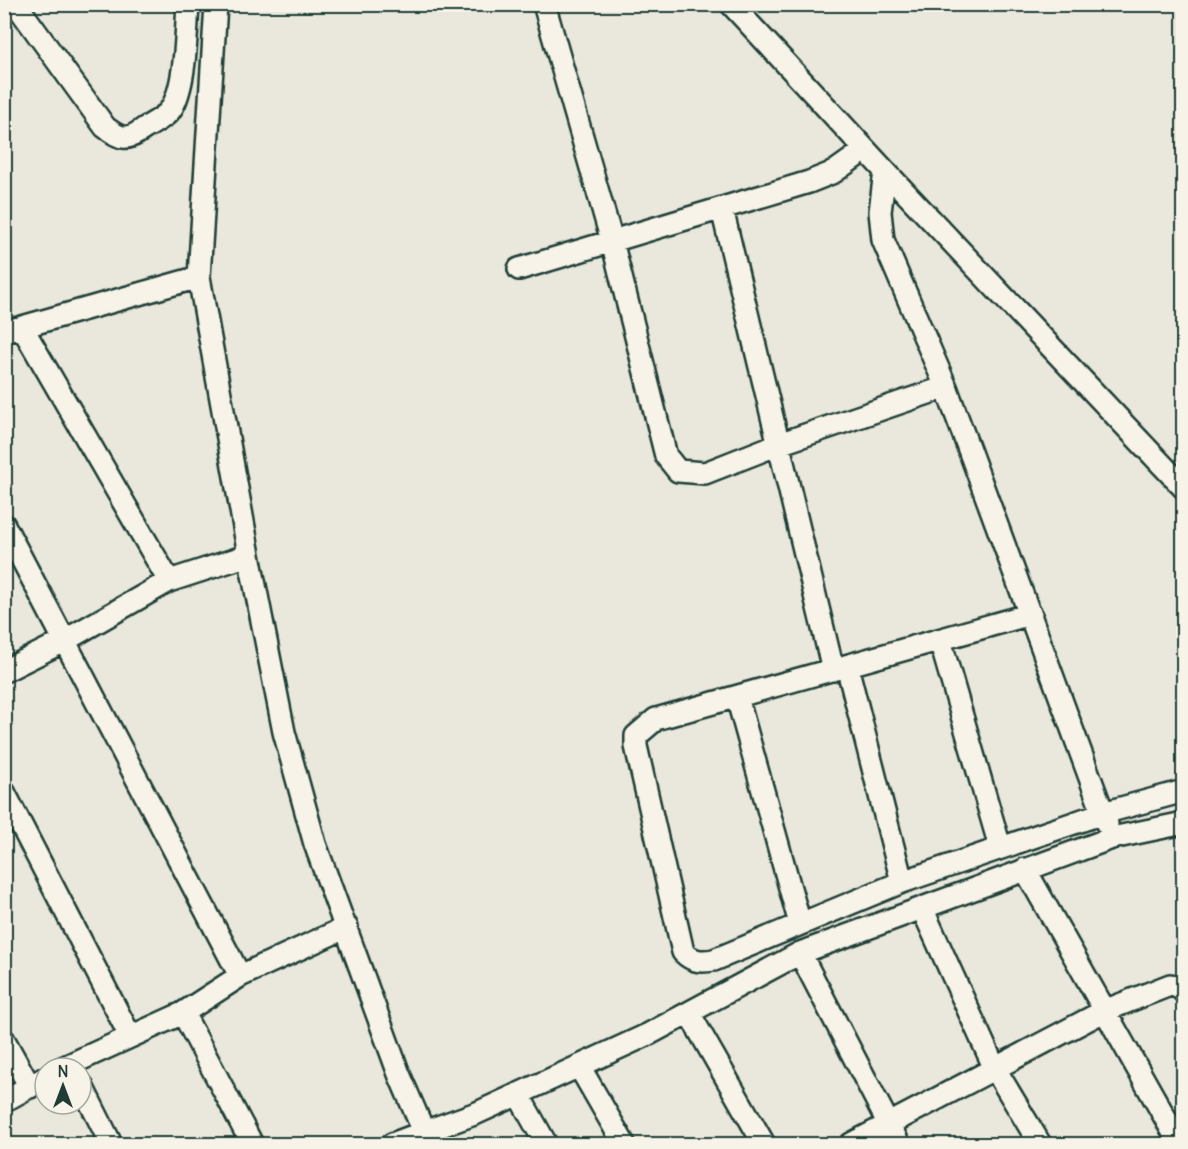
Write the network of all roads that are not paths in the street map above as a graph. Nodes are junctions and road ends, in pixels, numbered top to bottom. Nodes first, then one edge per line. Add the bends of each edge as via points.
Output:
1 (188, 4) edge
2 (216, 4) edge
3 (544, 4) edge
4 (731, 4) edge
5 (17, 5) edge
6 (865, 150) junction
7 (885, 171) junction
8 (722, 208) junction
9 (612, 241) junction
10 (519, 269) dead end
11 (199, 277) junction
12 (13, 330) edge
13 (946, 387) junction
14 (779, 444) junction
15 (1184, 488) edge
16 (4, 525) edge
17 (249, 555) junction
18 (169, 580) junction
19 (1031, 614) junction
20 (940, 640) junction
21 (64, 641) junction
22 (840, 668) junction
23 (4, 670) edge
24 (737, 696) junction
25 (1184, 791) edge
26 (4, 792) edge
27 (1103, 813) junction
28 (1181, 829) edge
29 (1112, 838) junction
30 (1000, 847) junction
31 (1025, 869) junction
32 (902, 882) junction
33 (922, 908) junction
34 (800, 924) junction
35 (347, 927) junction
36 (800, 952) junction
37 (240, 976) junction
38 (1184, 992) edge
39 (1104, 1011) junction
40 (183, 1013) junction
41 (688, 1013) junction
42 (130, 1036) junction
43 (4, 1040) edge
44 (89, 1056) edge
45 (579, 1066) junction
46 (995, 1069) junction
47 (33, 1077) edge
48 (33, 1086) edge
49 (518, 1094) junction
50 (4, 1101) edge
51 (93, 1108) edge
52 (888, 1125) junction
53 (426, 1138) edge
54 (111, 1144) edge
55 (252, 1144) edge
56 (392, 1144) edge
57 (546, 1144) edge
58 (624, 1144) edge
59 (764, 1144) edge
60 (850, 1144) edge
61 (899, 1144) edge
62 (1040, 1144) edge
63 (1180, 1144) edge

1 - 5 street via 177,95 170,111 132,137 118,137 105,127
2 - 11 street
3 - 9 street
4 - 6 street
6 - 7 street
6 - 8 street via 834,172
7 - 13 street via 880,212 883,240
7 - 15 street
8 - 9 street
8 - 14 street
9 - 10 street
9 - 14 street via 666,456 678,471 705,473
11 - 12 street
11 - 17 street
12 - 18 street
13 - 14 street
13 - 19 street
14 - 22 street
16 - 21 street
17 - 18 street
17 - 35 street via 284,732 315,844
18 - 21 street
19 - 20 street
19 - 27 street
20 - 22 street
20 - 30 street
21 - 23 street
21 - 37 street
22 - 24 street
22 - 32 street
24 - 34 street
24 - 34 street via 656,719 636,736 683,952 699,962 714,960
25 - 27 street
26 - 42 street
27 - 29 street
27 - 30 street
28 - 29 street
29 - 31 street
30 - 32 street
31 - 33 street
31 - 39 street
32 - 34 street
33 - 36 street
33 - 46 street
35 - 37 street
35 - 53 street
36 - 41 street
36 - 52 street
37 - 40 street
38 - 39 street via 1170,985
39 - 46 street
39 - 63 street
40 - 42 street
40 - 55 street
41 - 45 street
41 - 59 street
42 - 44 street
43 - 47 street
45 - 49 street
45 - 58 street
46 - 52 street
46 - 62 street
48 - 50 street
49 - 53 street
49 - 57 street
51 - 54 street
52 - 60 street
52 - 61 street
53 - 56 street

